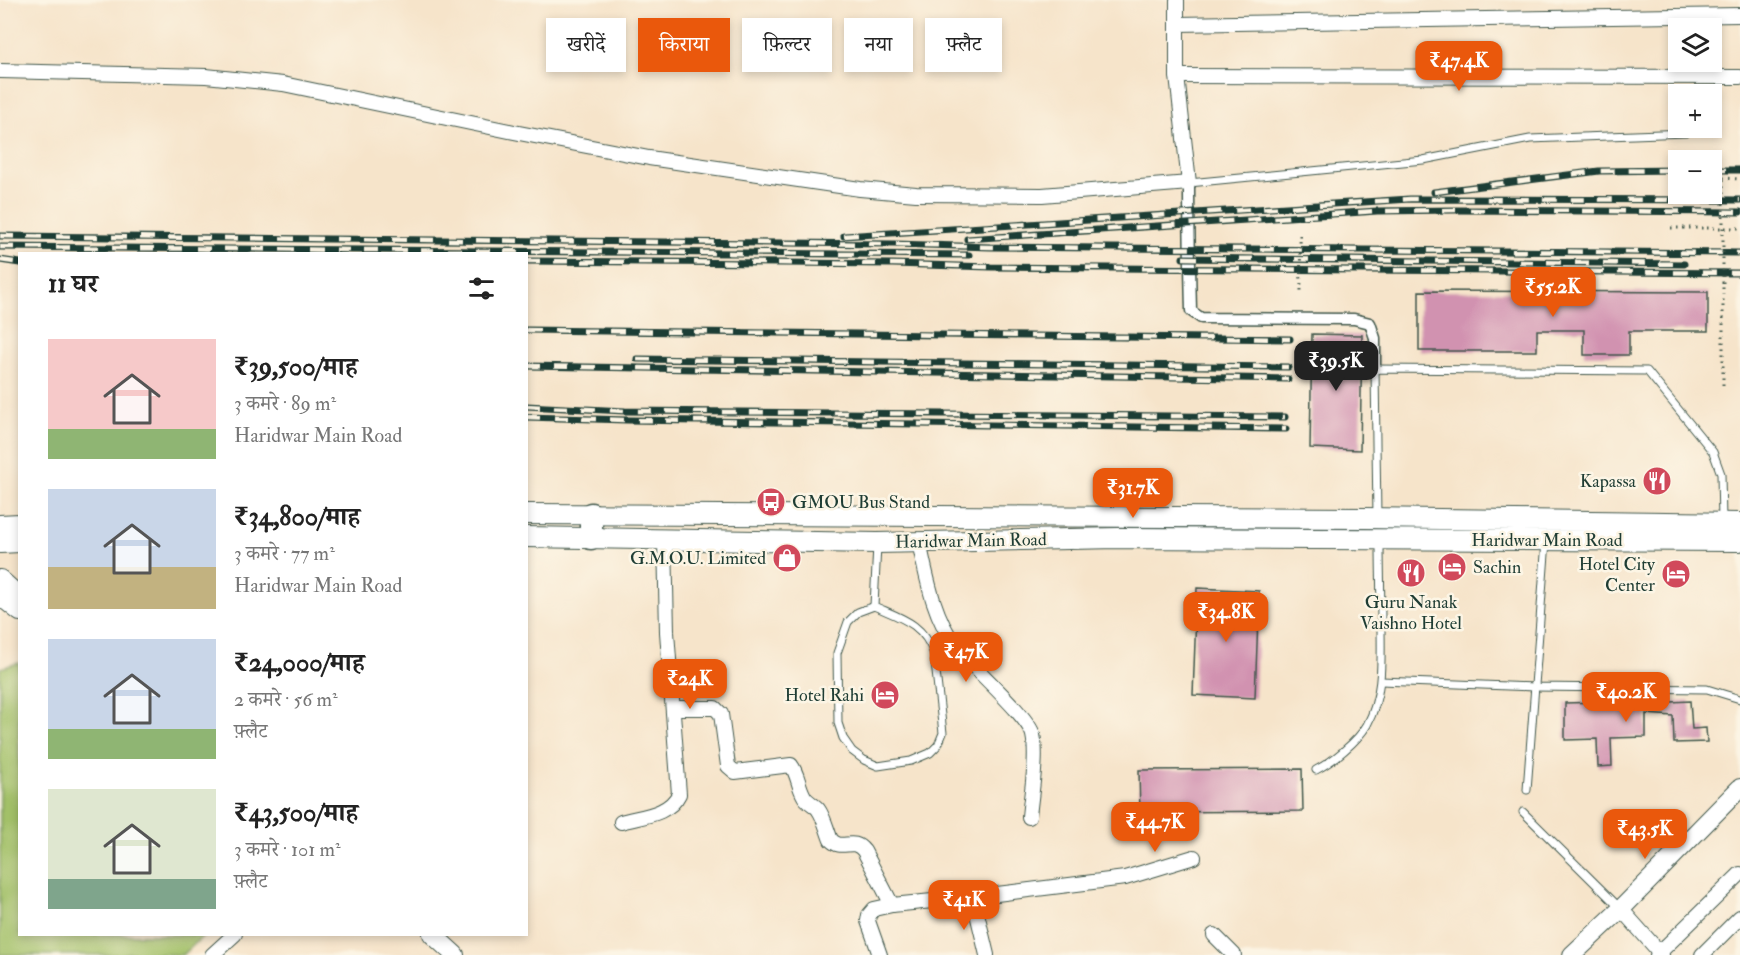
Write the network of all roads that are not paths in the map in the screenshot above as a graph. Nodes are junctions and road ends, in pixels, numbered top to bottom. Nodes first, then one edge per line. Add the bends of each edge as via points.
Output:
1 (1177, 0) edge
2 (1740, 15) edge
3 (1177, 24) junction
4 (0, 71) edge
5 (1177, 76) junction
6 (1740, 76) edge
7 (1668, 134) edge
8 (1189, 183) junction
9 (1375, 369) junction
10 (528, 514) edge
11 (591, 514) junction
12 (1304, 518) junction
13 (1377, 518) junction
14 (1731, 523) edge
15 (18, 524) edge
16 (0, 525) edge
17 (1547, 530) junction
18 (528, 537) edge
19 (591, 538) junction
20 (664, 538) junction
21 (1304, 539) junction
22 (1380, 539) junction
23 (1740, 541) edge
24 (18, 542) edge
25 (919, 542) junction
26 (0, 543) edge
27 (877, 543) junction
28 (0, 579) edge
29 (18, 595) edge
30 (0, 596) edge
31 (874, 606) junction
32 (18, 610) edge
33 (1381, 681) junction
34 (1535, 687) junction
35 (1740, 699) edge
36 (674, 708) junction
37 (1316, 770) dead end
38 (1740, 788) edge
39 (1527, 790) dead end
40 (1523, 812) dead end
41 (1029, 818) dead end
42 (621, 822) dead end
43 (1194, 857) dead end
44 (1740, 874) edge
45 (973, 897) junction
46 (892, 905) junction
47 (1621, 909) junction
48 (1740, 917) edge
49 (1214, 935) dead end
50 (233, 936) edge
51 (434, 936) edge
52 (453, 954) edge
53 (1660, 954) edge
54 (213, 955) edge
55 (880, 955) edge
56 (987, 955) edge
57 (1234, 955) edge
58 (1572, 955) edge
59 (1702, 955) edge

1 - 3 street
2 - 3 street
3 - 5 street
4 - 8 street via 206,76 283,84 659,159 860,189 916,194 1042,195
5 - 6 street
5 - 8 street
7 - 8 lane via 1530,139 1423,160
8 - 9 street via 1191,311 1201,318 1354,319 1370,323 1375,338
9 - 13 lane
9 - 14 lane via 1647,371 1713,452
10 - 11 main road, Haridwar Main Road
11 - 12 main road, Haridwar Main Road
11 - 19 main road
12 - 13 main road, Haridwar Main Road
12 - 21 main road
13 - 17 main road, Haridwar Main Road
14 - 17 main road, Haridwar Main Road
15 - 16 main road
17 - 22 main road, Haridwar Main Road
17 - 23 main road, Haridwar Main Road
17 - 34 lane
18 - 19 main road, Haridwar Main Road
19 - 20 main road, Haridwar Main Road
20 - 27 main road, Haridwar Main Road
20 - 36 street
21 - 22 main road, Haridwar Main Road
21 - 25 main road, Haridwar Main Road
22 - 33 lane
24 - 26 main road
25 - 27 main road, Haridwar Main Road
25 - 41 street via 930,592 954,644 1032,732 1035,748
27 - 31 lane
28 - 29 street
30 - 32 street
31 - 31 lane via 858,612 841,637 837,653 838,723 852,751 878,766 911,761 930,753 943,733 929,641 909,622
33 - 34 lane
33 - 37 lane via 1367,725 1329,763
34 - 35 lane via 1707,689
34 - 39 lane
36 - 42 street via 679,794 675,804 667,810
36 - 46 street via 719,710 728,766 735,772 791,765 806,800 820,812 831,840 840,845 859,844
38 - 47 street
40 - 47 lane
43 - 45 street via 1125,879
44 - 53 street
45 - 46 street
45 - 56 street
46 - 55 street via 874,909 869,915
47 - 53 street
47 - 58 street
48 - 59 street
49 - 57 street
50 - 54 street
51 - 52 street

